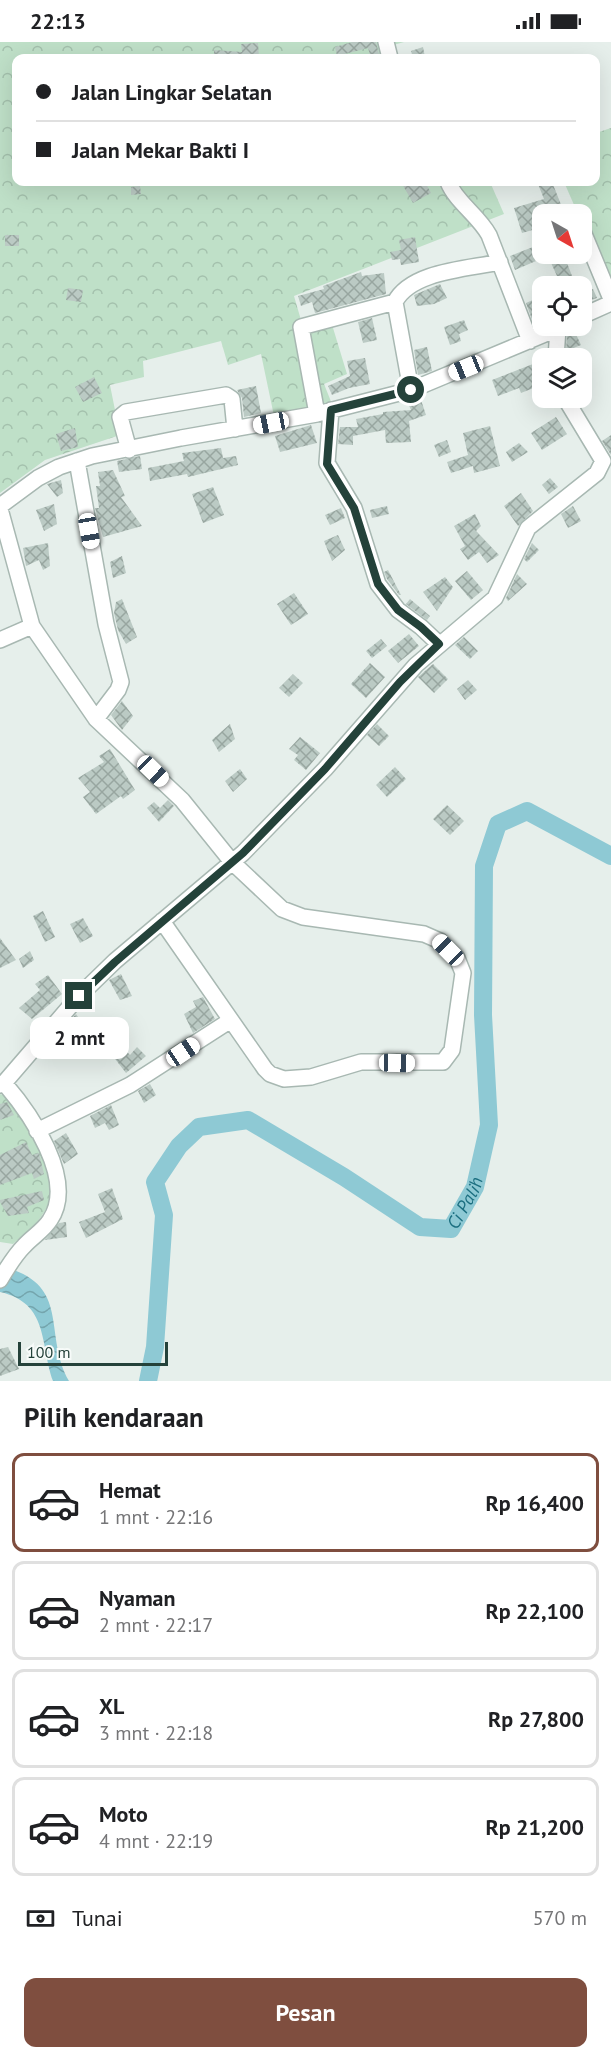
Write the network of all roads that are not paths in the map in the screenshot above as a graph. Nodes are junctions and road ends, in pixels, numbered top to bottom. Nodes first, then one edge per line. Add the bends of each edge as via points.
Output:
1 (450, 186) edge
2 (592, 254) edge
3 (500, 261) junction
4 (611, 301) edge
5 (395, 303) junction
6 (592, 311) edge
7 (541, 336) edge
8 (530, 341) junction
9 (411, 390) junction
10 (571, 408) edge
11 (324, 412) junction
12 (235, 429) junction
13 (129, 450) junction
14 (76, 461) junction
15 (0, 507) edge
16 (32, 626) junction
17 (0, 640) edge
18 (439, 644) junction
19 (96, 719) junction
20 (232, 862) junction
21 (162, 921) junction
22 (231, 1020) junction
23 (2, 1084) edge
24 (37, 1131) junction
25 (0, 1280) edge

1 - 3 street via 482,222
2 - 4 street
3 - 5 street via 426,277 400,292
3 - 8 street
4 - 6 street
5 - 9 street
5 - 11 street via 300,327
7 - 8 street
8 - 9 street
9 - 11 street
10 - 18 street via 603,467 532,524 495,598
11 - 12 street
11 - 18 street via 327,464 354,508 378,584 398,610
12 - 13 street
12 - 13 street via 232,399 226,395 126,412 120,417
13 - 14 street
14 - 15 street via 38,478
14 - 19 street via 120,678 118,690
15 - 16 street
16 - 17 street
16 - 19 street
18 - 20 street via 400,682 325,769
19 - 20 street via 182,800
20 - 21 street
20 - 22 street via 282,909 303,917 424,934 440,941 457,958 463,973 452,1050 443,1062 361,1062 311,1077 277,1078 265,1069
21 - 22 street
21 - 23 street via 79,996
22 - 24 street via 130,1085
23 - 24 street via 21,1103
24 - 25 street via 51,1157 59,1197 50,1221 15,1255

